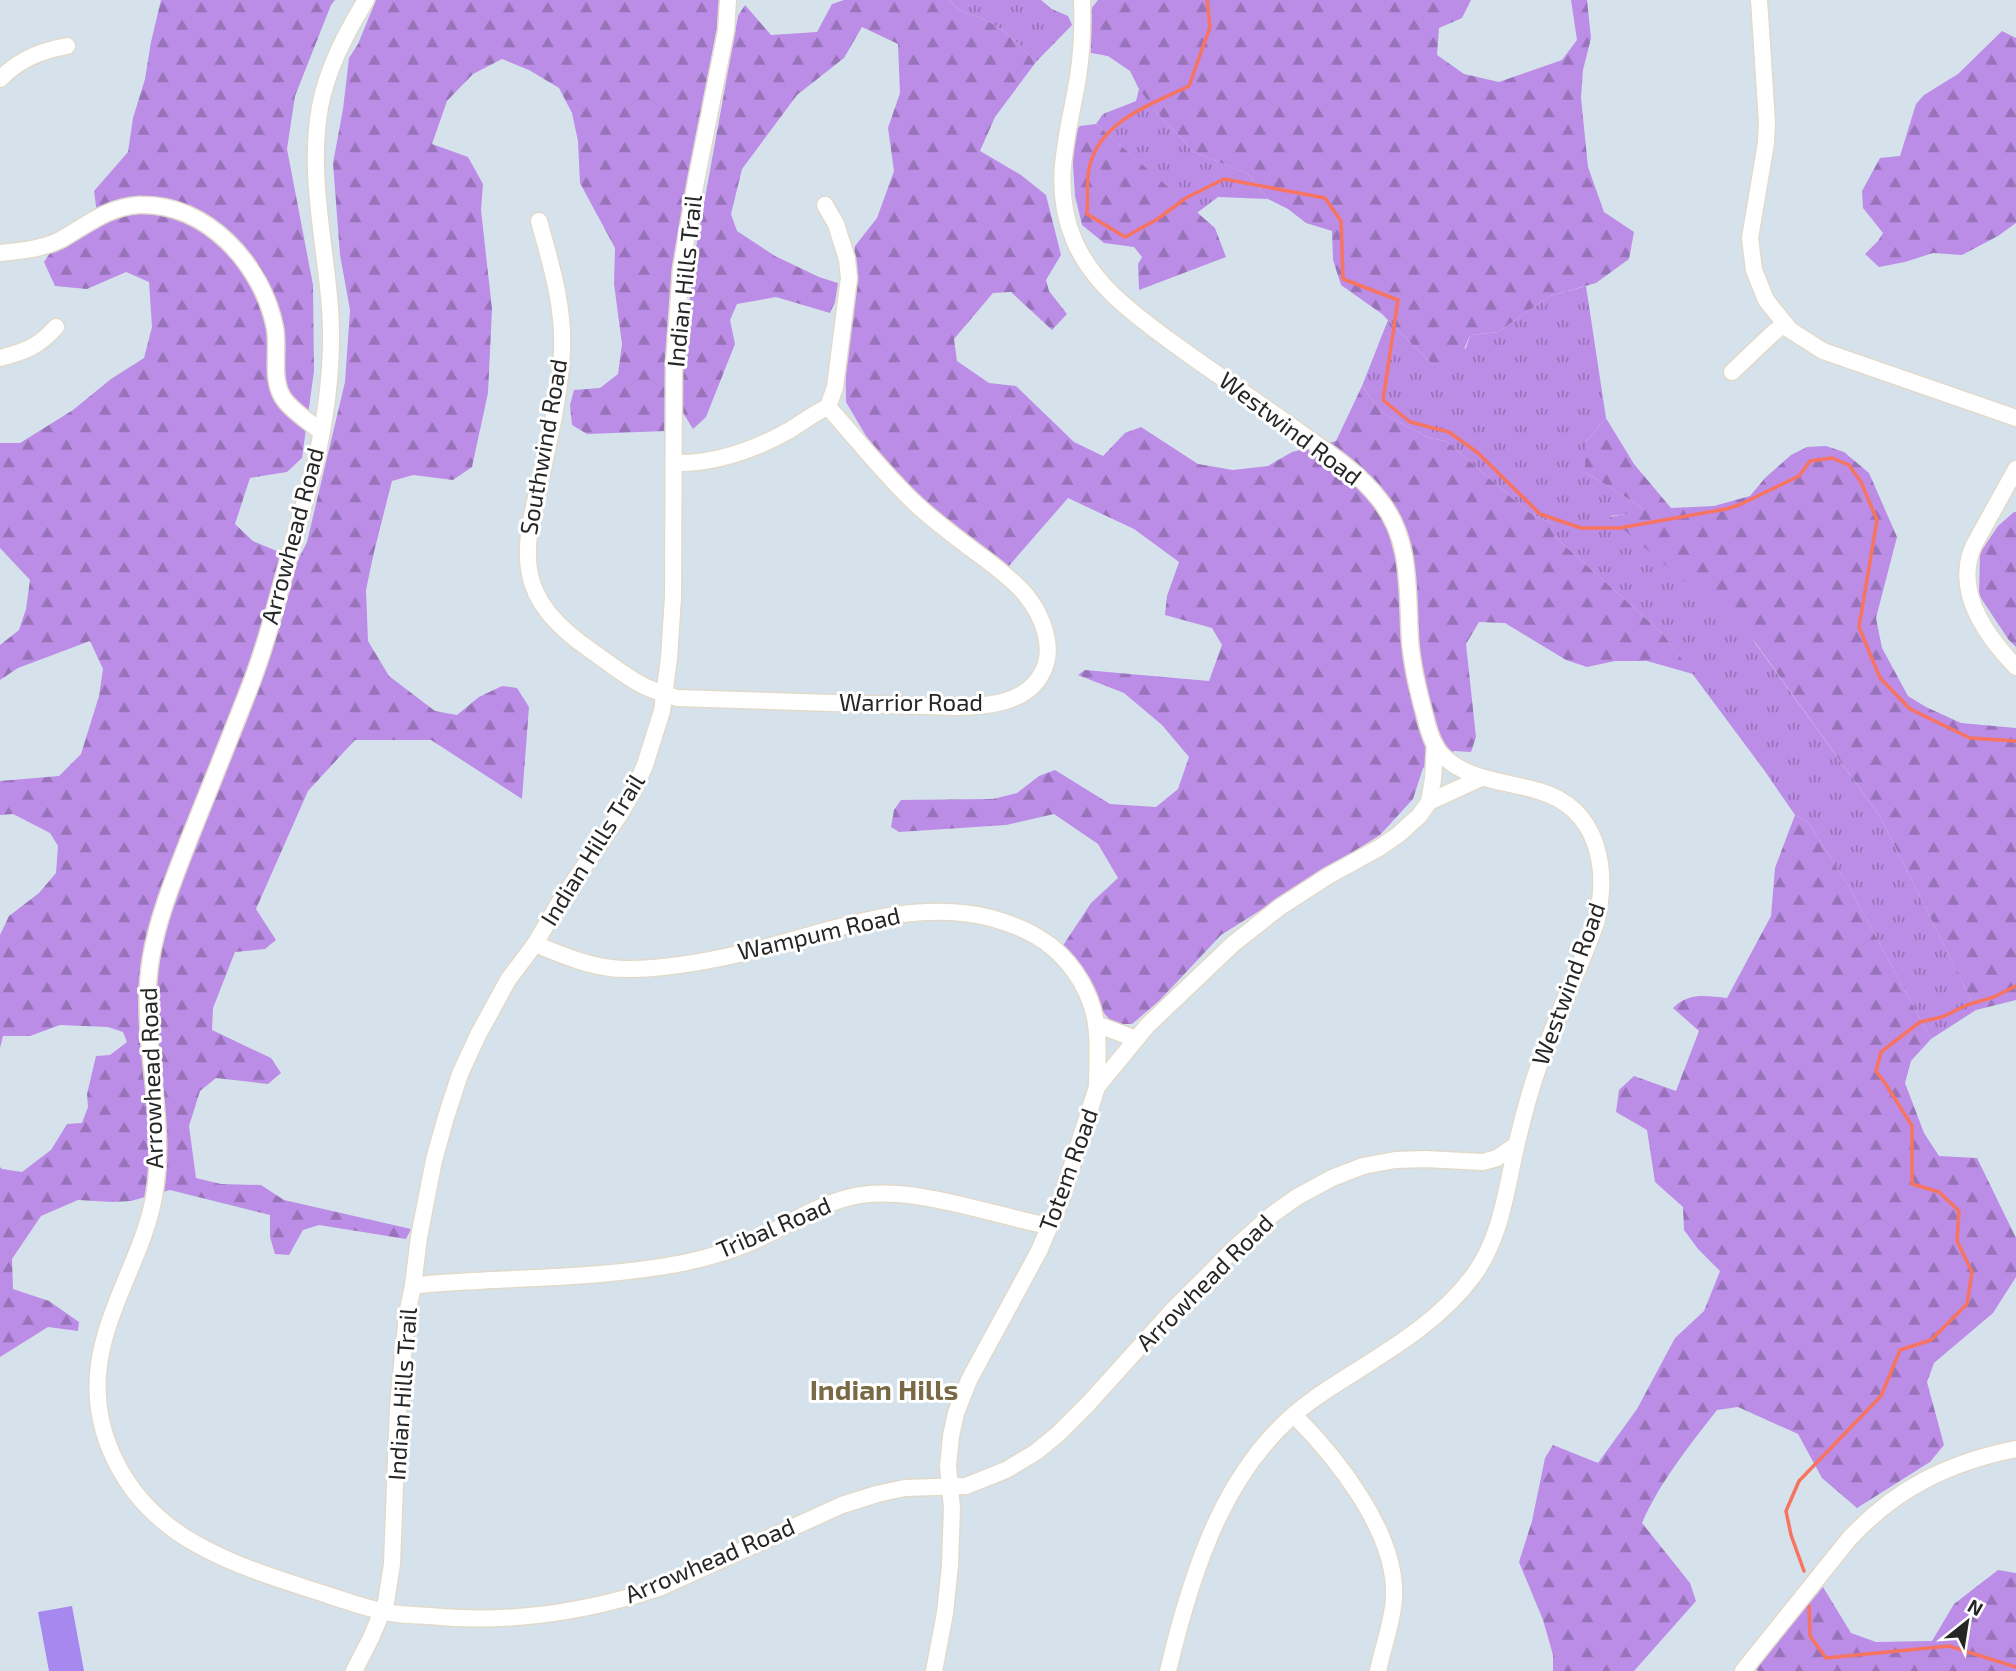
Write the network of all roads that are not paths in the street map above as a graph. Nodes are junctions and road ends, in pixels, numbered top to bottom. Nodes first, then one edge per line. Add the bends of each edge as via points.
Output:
1 (366, 0) edge
2 (728, 0) edge
3 (1082, 0) edge
4 (1759, 0) edge
5 (67, 46) dead end
6 (0, 79) edge
7 (825, 205) dead end
8 (539, 221) dead end
9 (0, 253) edge
10 (1785, 324) junction
11 (56, 327) dead end
12 (0, 358) edge
13 (1732, 372) dead end
14 (828, 407) junction
15 (2016, 418) edge
16 (321, 432) junction
17 (675, 463) junction
18 (2016, 469) edge
19 (2016, 667) edge
20 (664, 694) junction
21 (1435, 745) junction
22 (1481, 778) junction
23 (1429, 802) junction
24 (535, 944) junction
25 (1096, 1024) junction
26 (1136, 1039) junction
27 (1097, 1087) junction
28 (1516, 1145) junction
29 (1483, 1162) junction
30 (1508, 1187) junction
31 (1049, 1226) junction
32 (413, 1286) junction
33 (1294, 1415) junction
34 (2016, 1449) edge
35 (950, 1487) junction
36 (381, 1612) junction
37 (354, 1671) edge
38 (934, 1671) edge
39 (1168, 1671) edge
40 (1378, 1671) edge
41 (1743, 1671) edge

1 - 16 street, Arrowhead Road via 332,68 318,121 318,206 332,358
2 - 17 street, Indian Hills Trail via 681,269 674,363
3 - 21 street, Westwind Road via 1082,49 1061,168 1064,207 1075,241 1096,276 1125,306 1335,458 1384,506 1399,532 1406,559 1415,677
4 - 10 street via 1767,122 1751,223 1751,254 1766,300
5 - 6 street via 32,55
7 - 14 street via 836,224 849,278 835,387
8 - 20 street, Southwind Road via 559,299 562,352 556,405 530,521 528,572 541,603 562,628 642,685
9 - 16 street via 46,246 105,212 123,207 157,206 188,215 233,245 253,274 274,325 277,386 286,403
10 - 13 street
10 - 15 street via 1823,351
11 - 12 street via 31,349
14 - 17 street via 740,452
14 - 20 street, Warrior Road via 919,507 1026,595 1045,635 1048,657 1043,671 1018,695 987,706 677,698
16 - 36 street, Arrowhead Road via 253,680 179,865 151,955 146,994 157,1126 155,1194 110,1318 97,1390 100,1419 118,1465 145,1504 166,1524 232,1562
17 - 20 street, Indian Hills Trail via 673,597
18 - 19 street via 1974,545 1966,573 1979,617
20 - 24 street, Indian Hills Trail via 633,792
21 - 22 street, Westwind Road via 1442,755
21 - 23 street
22 - 23 street, Totem Road
22 - 28 street, Westwind Road via 1543,792 1566,805 1597,845 1601,864 1596,923 1547,1044
23 - 26 street, Totem Road via 1398,835 1280,907 1233,944
24 - 25 street, Wampum Road via 585,964 630,969 728,956 879,917 917,912 976,915 1023,929 1055,950 1084,987
24 - 32 street, Indian Hills Trail via 508,980 460,1074 434,1160
25 - 26 street
25 - 27 street, Wampum Road
26 - 27 street, Totem Road
27 - 31 street, Totem Road
28 - 29 street, Arrowhead Road
28 - 30 street, Westwind Road
29 - 30 street via 1501,1173
29 - 35 street, Arrowhead Road via 1379,1162 1340,1174 1297,1197 1238,1245 1058,1434 1006,1470 966,1486
30 - 33 street, Westwind Road via 1489,1249 1454,1299 1426,1325
31 - 32 street, Tribal Road via 922,1198 865,1194 816,1210 753,1241 684,1263
31 - 35 street, Totem Road via 956,1413 948,1466
32 - 36 street, Indian Hills Trail via 400,1378 392,1564
33 - 39 street, Westwind Road via 1254,1455 1220,1513 1192,1584
33 - 40 street via 1340,1467 1383,1540 1394,1597
34 - 41 street via 1950,1468 1888,1502 1849,1539
35 - 36 street, Arrowhead Road via 905,1489 842,1505 659,1588 578,1610 488,1620
35 - 38 street, Totem Road via 950,1565
36 - 37 street, Indian Hills Trail

